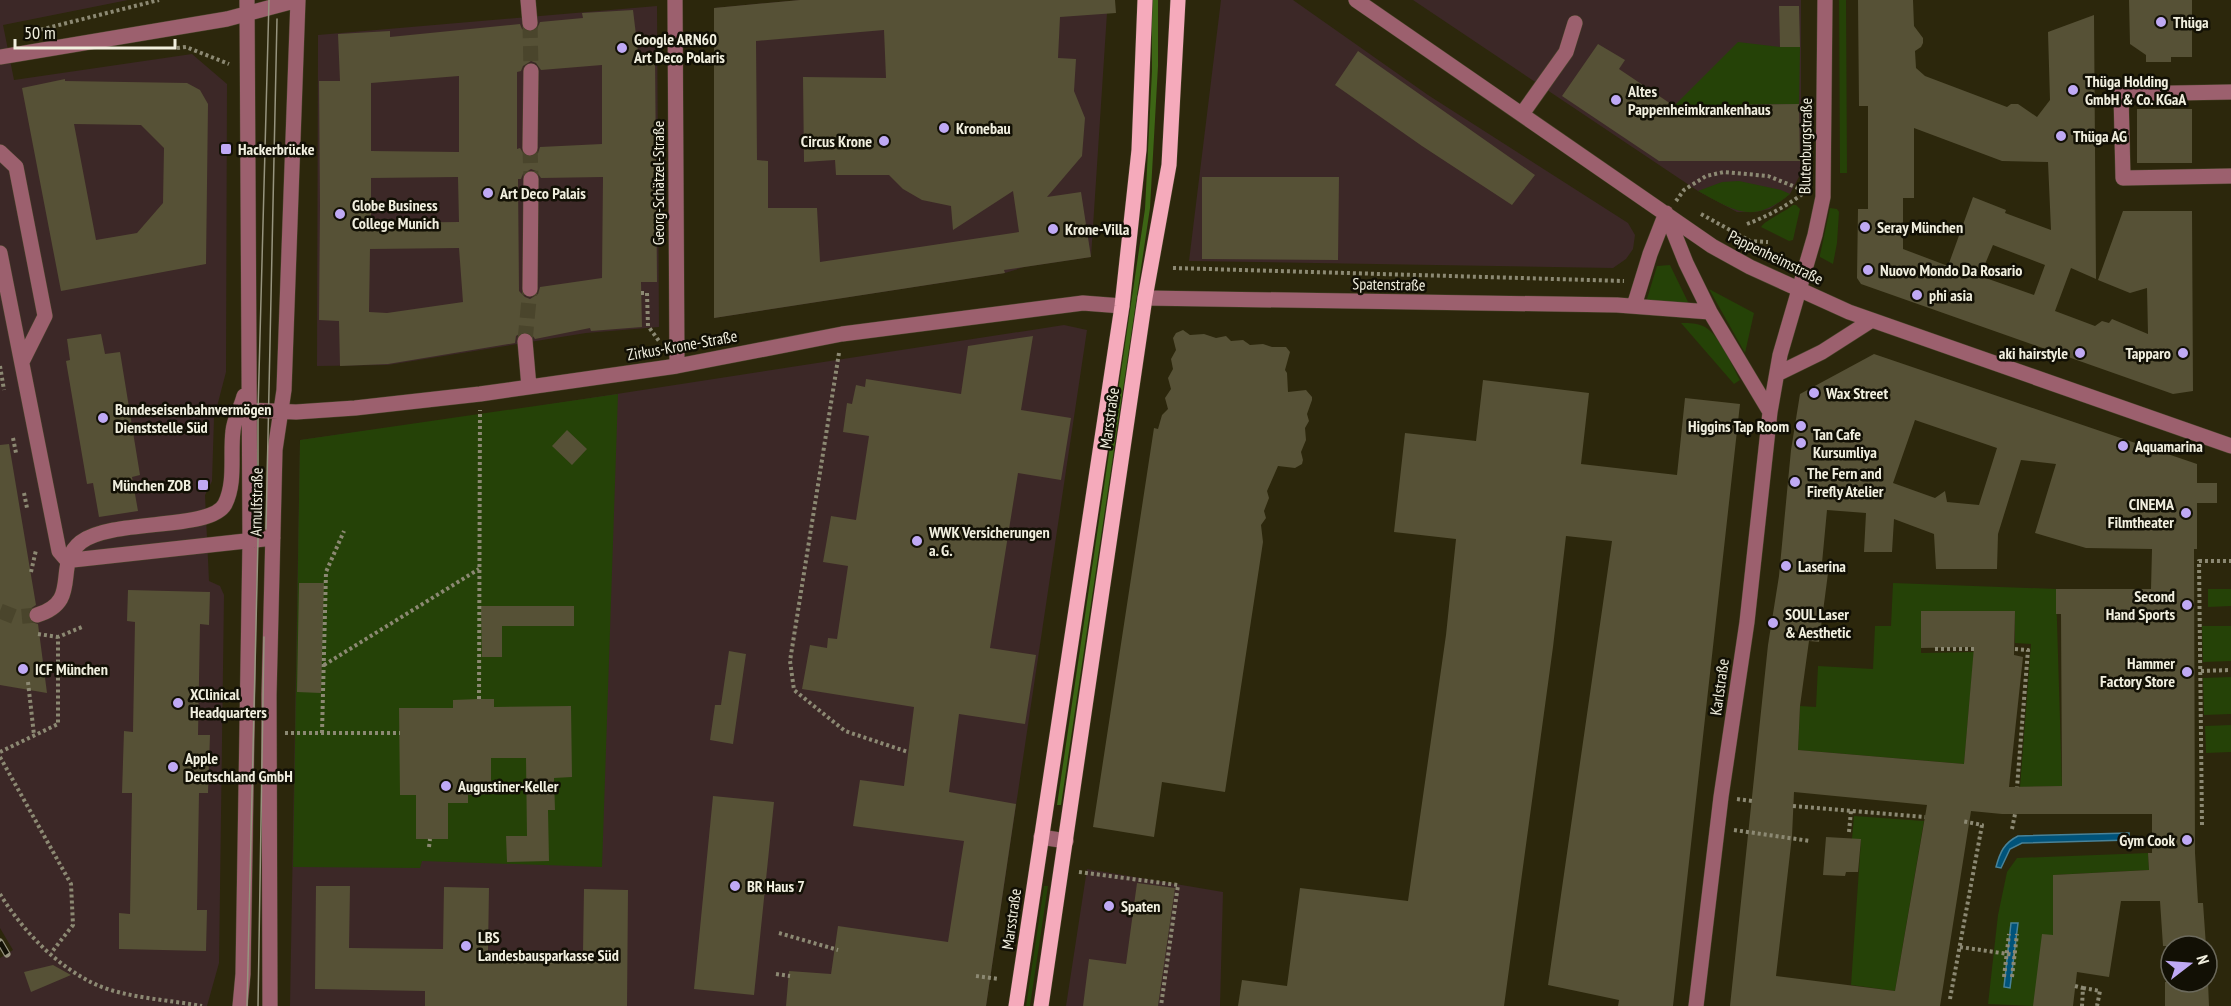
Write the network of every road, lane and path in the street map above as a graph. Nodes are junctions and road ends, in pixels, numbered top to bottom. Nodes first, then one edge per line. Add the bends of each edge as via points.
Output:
1 (159, 0) edge
2 (298, 0) edge
3 (528, 0) edge
4 (675, 0) edge
5 (1144, 0) edge
6 (1178, 0) edge
7 (1356, 0) edge
8 (1825, 0) edge
9 (152, 1) edge
10 (247, 7) edge
11 (530, 23) tunnel mouth
12 (1575, 23) dead end
13 (30, 32) dead end
14 (175, 48) dead end
15 (5, 56) edge
16 (230, 64) dead end
17 (531, 70) tunnel mouth
18 (2231, 92) edge
19 (1522, 114) junction
20 (530, 148) tunnel mouth
21 (0, 152) edge
22 (2231, 176) edge
23 (531, 179) tunnel mouth
24 (1805, 192) junction
25 (1823, 197) junction
26 (1666, 213) junction
27 (1747, 224) dead end
28 (1768, 242) dead end
29 (0, 253) edge
30 (1173, 268) dead end
31 (1624, 281) dead end
32 (530, 289) tunnel mouth
33 (1799, 290) junction
34 (641, 293) dead end
35 (1145, 298) junction
36 (1122, 306) junction
37 (1634, 306) junction
38 (1710, 312) junction
39 (1872, 320) junction
40 (648, 326) dead end
41 (842, 334) junction
42 (525, 341) tunnel mouth
43 (22, 362) junction
44 (0, 366) edge
45 (677, 366) junction
46 (1777, 374) junction
47 (248, 376) junction
48 (529, 387) junction
49 (4, 390) dead end
50 (480, 394) junction
51 (248, 410) junction
52 (280, 411) junction
53 (1770, 412) junction
54 (13, 438) dead end
55 (2231, 446) edge
56 (16, 453) dead end
57 (24, 493) dead end
58 (27, 508) dead end
59 (344, 531) dead end
60 (273, 538) junction
61 (249, 541) junction
62 (36, 550) dead end
63 (75, 560) junction
64 (2231, 561) edge
65 (479, 569) junction
66 (31, 572) dead end
67 (37, 615) tunnel mouth
68 (82, 627) dead end
69 (32, 633) dead end
70 (58, 637) junction
71 (1974, 649) dead end
72 (2015, 649) dead end
73 (1935, 650) dead end
74 (324, 666) junction
75 (2231, 670) edge
76 (2201, 671) junction
77 (28, 682) dead end
78 (479, 699) dead end
79 (284, 733) dead end
80 (322, 733) junction
81 (400, 733) dead end
82 (34, 736) junction
83 (0, 752) edge
84 (908, 752) dead end
85 (0, 757) edge
86 (2016, 787) dead end
87 (1793, 806) dead end
88 (1851, 812) junction
89 (2014, 814) dead end
90 (1925, 817) dead end
91 (1962, 821) dead end
92 (2202, 825) dead end
93 (1717, 828) junction
94 (2012, 829) dead end
95 (1849, 832) dead end
96 (1041, 837) junction
97 (430, 839) dead end
98 (1066, 841) junction
99 (1810, 841) dead end
100 (429, 847) dead end
101 (1062, 869) junction
102 (0, 894) edge
103 (780, 933) dead end
104 (2009, 933) dead end
105 (2017, 934) dead end
106 (1960, 947) junction
107 (838, 951) dead end
108 (51, 953) junction
109 (2007, 954) junction
110 (2014, 955) junction
111 (776, 974) dead end
112 (790, 976) dead end
113 (976, 976) dead end
114 (2004, 976) dead end
115 (2012, 977) dead end
116 (999, 979) dead end
117 (2075, 986) dead end
118 (2083, 988) junction
119 (1950, 999) dead end
120 (202, 1006) edge
121 (240, 1006) edge
122 (270, 1006) edge
123 (1016, 1006) edge
124 (1041, 1006) edge
125 (1161, 1006) edge
126 (1696, 1006) edge
127 (2082, 1006) edge
128 (2097, 1006) edge

1 - 9 path
2 - 10 street
2 - 52 street, Arnulfstraße via 284,390
3 - 11 street
4 - 45 street, Georg-Schätzel-Straße
5 - 36 main road, Marsstraße via 1139,150
6 - 35 main road, Marsstraße via 1169,165
7 - 19 street, Pappenheimstraße
8 - 25 street, Blutenburgstraße
9 - 13 path
10 - 15 street via 227,19
10 - 47 street, Arnulfstraße
12 - 19 street via 1566,52
14 - 16 path via 186,46
17 - 20 street
18 - 22 street via 2121,94 2123,178
19 - 26 street, Pappenheimstraße
21 - 43 street via 16,167 45,316
23 - 32 street
24 - 25 path
24 - 26 path via 1767,176 1724,172 1706,176 1684,190
24 - 27 path via 1768,216
25 - 33 street, Blutenburgstraße
26 - 28 path via 1692,209 1750,242
26 - 33 street, Pappenheimstraße via 1712,246
26 - 37 street
26 - 38 street
29 - 43 street
30 - 31 path
33 - 39 street, Pappenheimstraße
33 - 46 street, Karlstraße
34 - 40 path via 647,293
35 - 37 street, Spatenstraße
35 - 98 main road, Marsstraße
36 - 41 street, Zirkus-Krone-Straße via 1083,303
36 - 96 main road, Marsstraße
37 - 38 street, Spatenstraße
38 - 53 street
39 - 46 street
39 - 55 street, Pappenheimstraße
41 - 45 street, Zirkus-Krone-Straße
41 - 84 path via 790,662 794,690 845,731
42 - 48 street
43 - 63 street via 59,551
44 - 49 path
45 - 48 street, Zirkus-Krone-Straße
46 - 53 street, Karlstraße
47 - 51 street, Arnulfstraße
47 - 63 street via 233,429 231,486 218,513 92,535 76,547
48 - 50 street, Zirkus-Krone-Straße
50 - 52 street, Zirkus-Krone-Straße via 355,408
50 - 65 path
51 - 52 street, Zirkus-Krone-Straße
51 - 61 street, Arnulfstraße
52 - 60 street, Arnulfstraße
53 - 93 street, Karlstraße via 1747,622
54 - 56 path
57 - 58 path
59 - 74 path via 326,572
60 - 61 street
60 - 122 street, Arnulfstraße
61 - 63 street
61 - 121 street, Arnulfstraße
62 - 66 path
63 - 67 street via 62,599 53,610
64 - 76 path via 2199,561
65 - 74 path
65 - 78 path
68 - 70 path
69 - 70 path
70 - 82 path via 58,724
71 - 73 path
72 - 86 path via 2028,650
74 - 80 path
75 - 76 path
76 - 92 path
77 - 82 path
79 - 80 path
80 - 81 path
82 - 83 path
85 - 108 path via 71,884 73,925
87 - 88 path
88 - 90 path
88 - 95 path
89 - 94 path
91 - 106 path via 1982,825
93 - 99 path
93 - 126 street, Karlstraße
96 - 98 street
96 - 123 main road, Marsstraße
97 - 100 path
98 - 101 main road, Marsstraße
101 - 124 main road, Marsstraße
101 - 125 path via 1178,885
102 - 108 path via 24,928
103 - 107 path
104 - 109 path
105 - 110 path
106 - 109 path
106 - 119 path
108 - 120 path via 71,969 112,990
109 - 110 path
109 - 114 path
110 - 115 path
111 - 112 path
113 - 116 path
117 - 118 path
118 - 127 path
118 - 128 path via 2100,991

